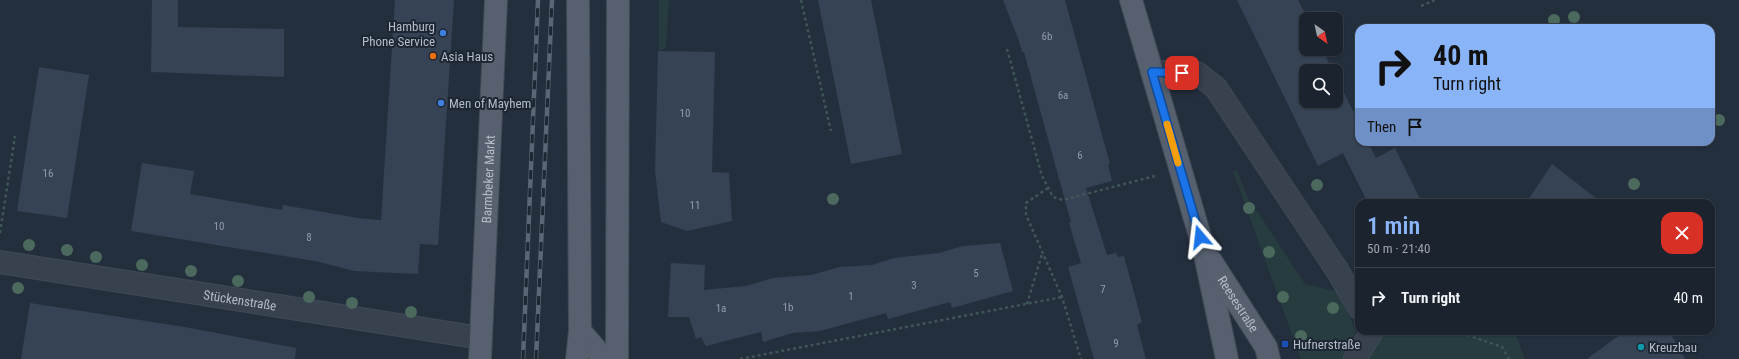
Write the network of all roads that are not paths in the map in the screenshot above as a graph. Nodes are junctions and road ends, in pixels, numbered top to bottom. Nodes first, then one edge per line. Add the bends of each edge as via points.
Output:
1 (496, 0) edge
2 (578, 0) edge
3 (618, 0) edge
4 (1131, 0) edge
5 (1152, 72) junction
6 (1204, 250) junction
7 (0, 262) edge
8 (1355, 301) edge
9 (580, 331) junction
10 (1370, 335) edge
11 (480, 349) edge
12 (577, 359) edge
13 (610, 359) edge
14 (617, 359) edge
15 (1227, 359) edge
16 (1269, 359) edge
17 (1355, 359) edge

1 - 11 main road, Barmbeker Markt
2 - 9 main road
3 - 14 main road
4 - 5 main road, Reesestraße
5 - 6 main road, Reesestraße
5 - 8 street via 1197,73 1216,88
6 - 15 main road, Reesestraße
6 - 16 main road, Reesestraße via 1266,348
7 - 11 street, Stückenstraße
9 - 12 main road
9 - 13 main road via 598,353
10 - 17 street

